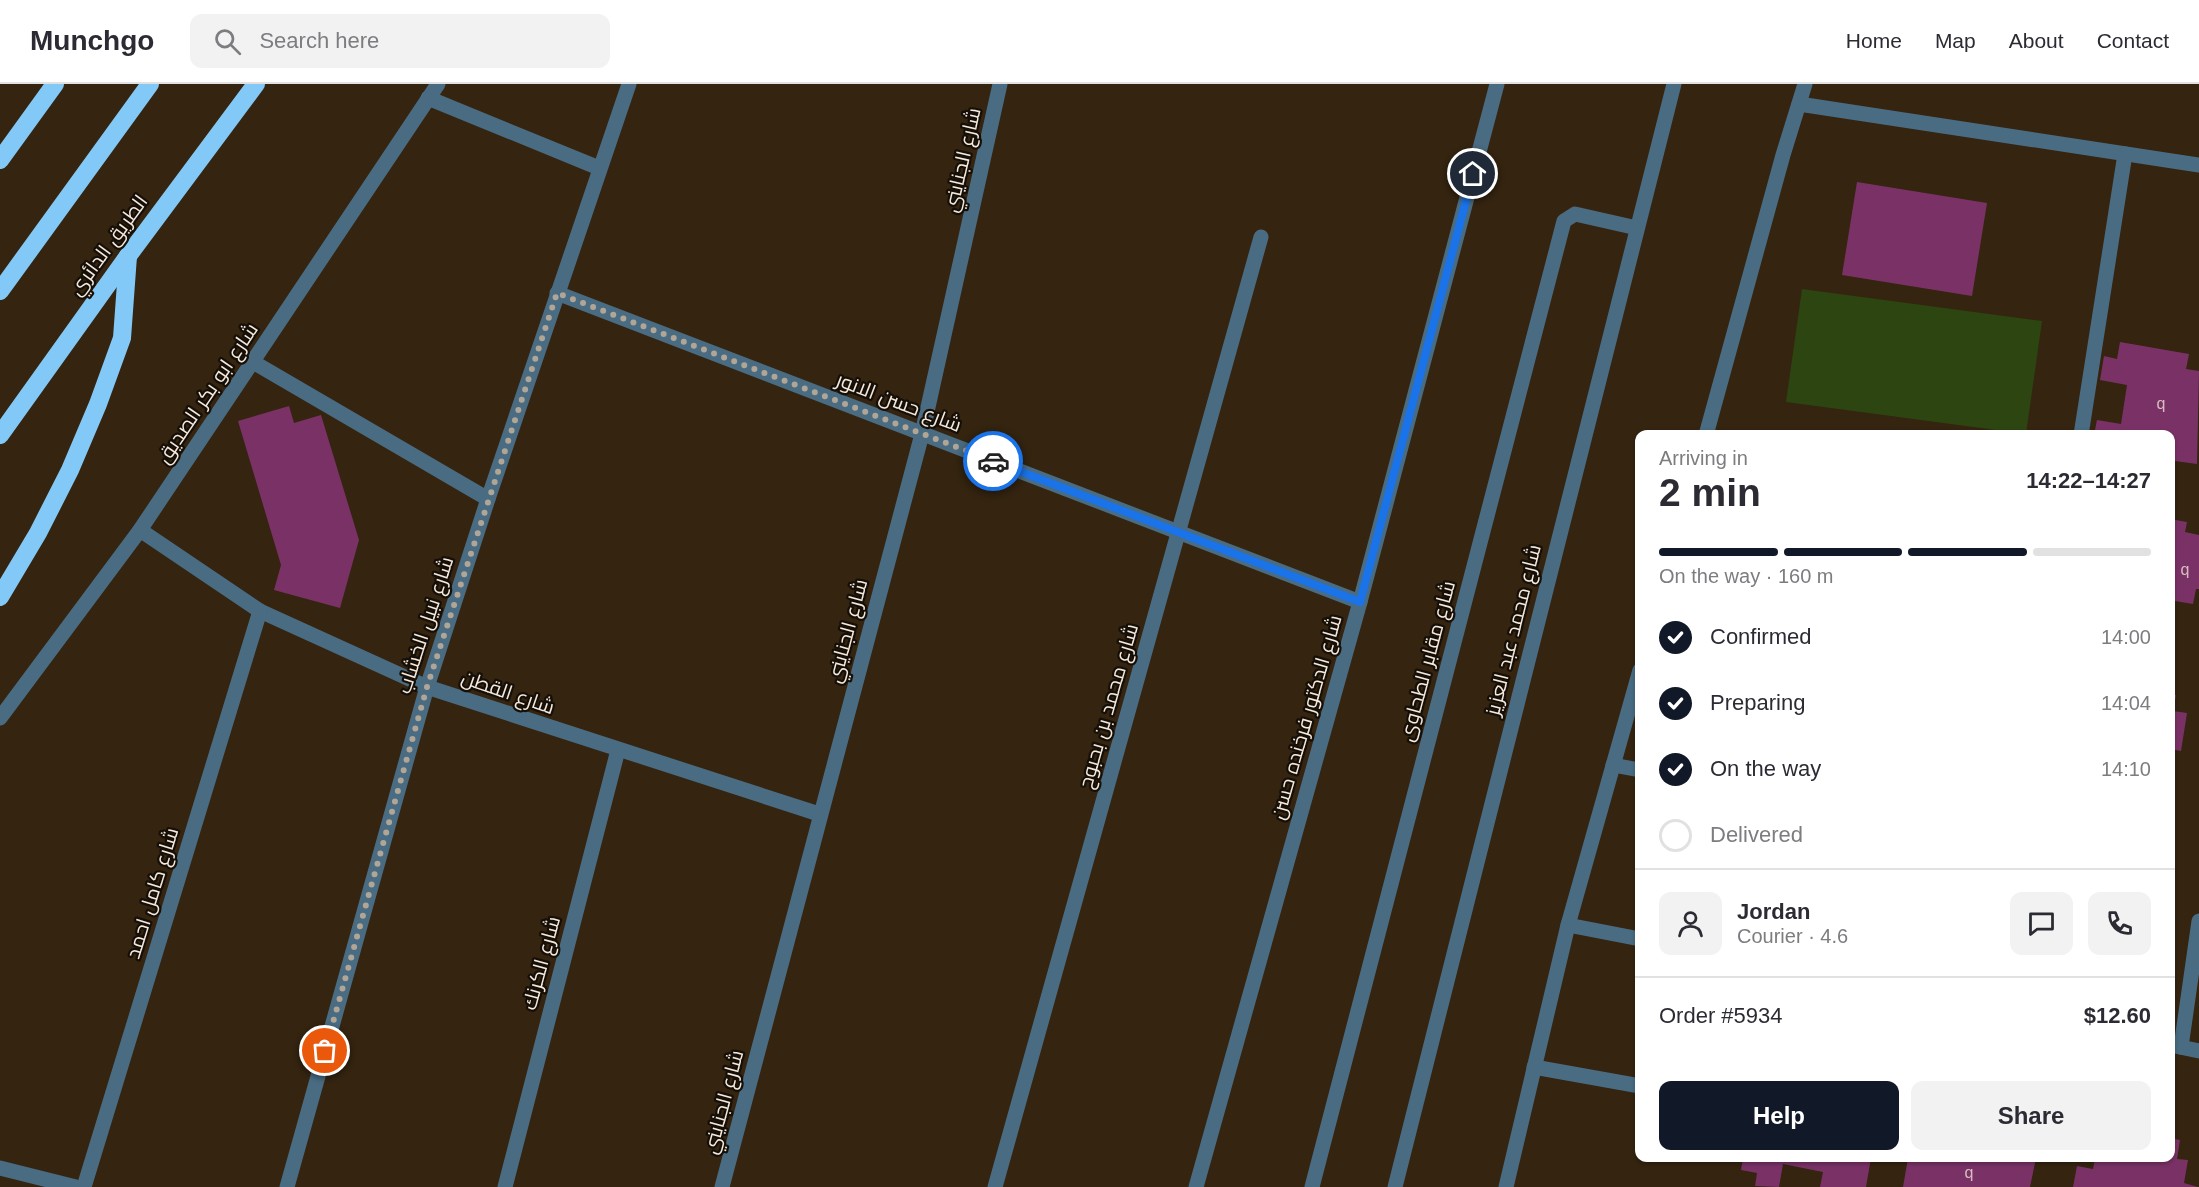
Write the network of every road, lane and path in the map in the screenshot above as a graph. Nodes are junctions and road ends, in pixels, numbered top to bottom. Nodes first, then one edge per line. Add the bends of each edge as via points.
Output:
1 (55, 84) edge
2 (150, 84) edge
3 (256, 84) edge
4 (438, 84) edge
5 (629, 84) edge
6 (1000, 84) edge
7 (1497, 84) edge
8 (1674, 84) edge
9 (1805, 84) edge
10 (428, 98) junction
11 (1799, 104) junction
12 (2125, 154) junction
13 (0, 160) edge
14 (2199, 165) edge
15 (599, 168) junction
16 (1637, 228) junction
17 (1261, 237) dead end
18 (128, 256) junction
19 (0, 291) edge
20 (557, 293) junction
21 (253, 362) junction
22 (1707, 430) edge
23 (2082, 430) edge
24 (922, 434) junction
25 (0, 435) edge
26 (488, 499) junction
27 (141, 530) junction
28 (1178, 532) junction
29 (0, 597) edge
30 (1360, 602) junction
31 (261, 611) junction
32 (427, 687) junction
33 (1635, 688) edge
34 (0, 718) edge
35 (618, 750) junction
36 (1613, 765) junction
37 (1635, 769) edge
38 (819, 814) junction
39 (2199, 921) edge
40 (1568, 925) junction
41 (1635, 938) edge
42 (2176, 1046) edge
43 (2199, 1051) edge
44 (1534, 1067) junction
45 (1635, 1085) edge
46 (0, 1168) edge
47 (76, 1187) edge
48 (84, 1187) edge
49 (287, 1187) edge
50 (505, 1187) edge
51 (722, 1187) edge
52 (995, 1187) edge
53 (1196, 1187) edge
54 (1312, 1187) edge
55 (1395, 1187) edge
56 (1506, 1187) edge

1 - 13 highway
2 - 19 highway
3 - 18 highway, الطريق الدائري
4 - 10 street, شارع ابو بكر الصديق
5 - 15 street, شارع نبيل الخشاب
6 - 24 street, شارع الجنايني
7 - 30 street, شارع الدكتور فرخنده حسن
8 - 16 street, شارع محمد عبد العزيز
9 - 11 street
10 - 15 street
10 - 21 street, شارع ابو بكر الصديق
11 - 12 street
11 - 22 street
12 - 14 street
12 - 23 street
15 - 20 street, شارع نبيل الخشاب
16 - 54 street, شارع مقابر الطحاوى via 1575,214 1564,221
16 - 55 street, شارع محمد عبد العزيز
17 - 28 street, شارع محمد بن بحبوح
18 - 25 highway, الطريق الدائري
18 - 29 highway via 122,338 98,404 43,523
20 - 24 street, شارع حسن الانور
20 - 26 street, شارع نبيل الخشاب
21 - 26 street
21 - 27 street, شارع ابو بكر الصديق
24 - 28 street, شارع حسن الانور
24 - 38 street, شارع الجنايني
26 - 32 street, شارع نبيل الخشاب
27 - 31 street, شارع القطن
27 - 34 street, شارع ابو بكر الصديق
28 - 30 street, شارع حسن الانور
28 - 52 street, شارع محمد بن بحبوح
30 - 53 street, شارع الدكتور فرخنده حسن
31 - 32 street, شارع القطن
31 - 48 street, شارع كامل احمد
32 - 35 street, شارع القطن
32 - 49 street, شارع نبيل الخشاب
33 - 36 street
35 - 38 street, شارع القطن
35 - 50 street, شارع الكرنك
36 - 37 street
36 - 40 street
38 - 51 street, شارع الجنايني
39 - 42 street
40 - 41 street
40 - 44 street
42 - 43 street
44 - 45 street
44 - 56 street
46 - 47 street

